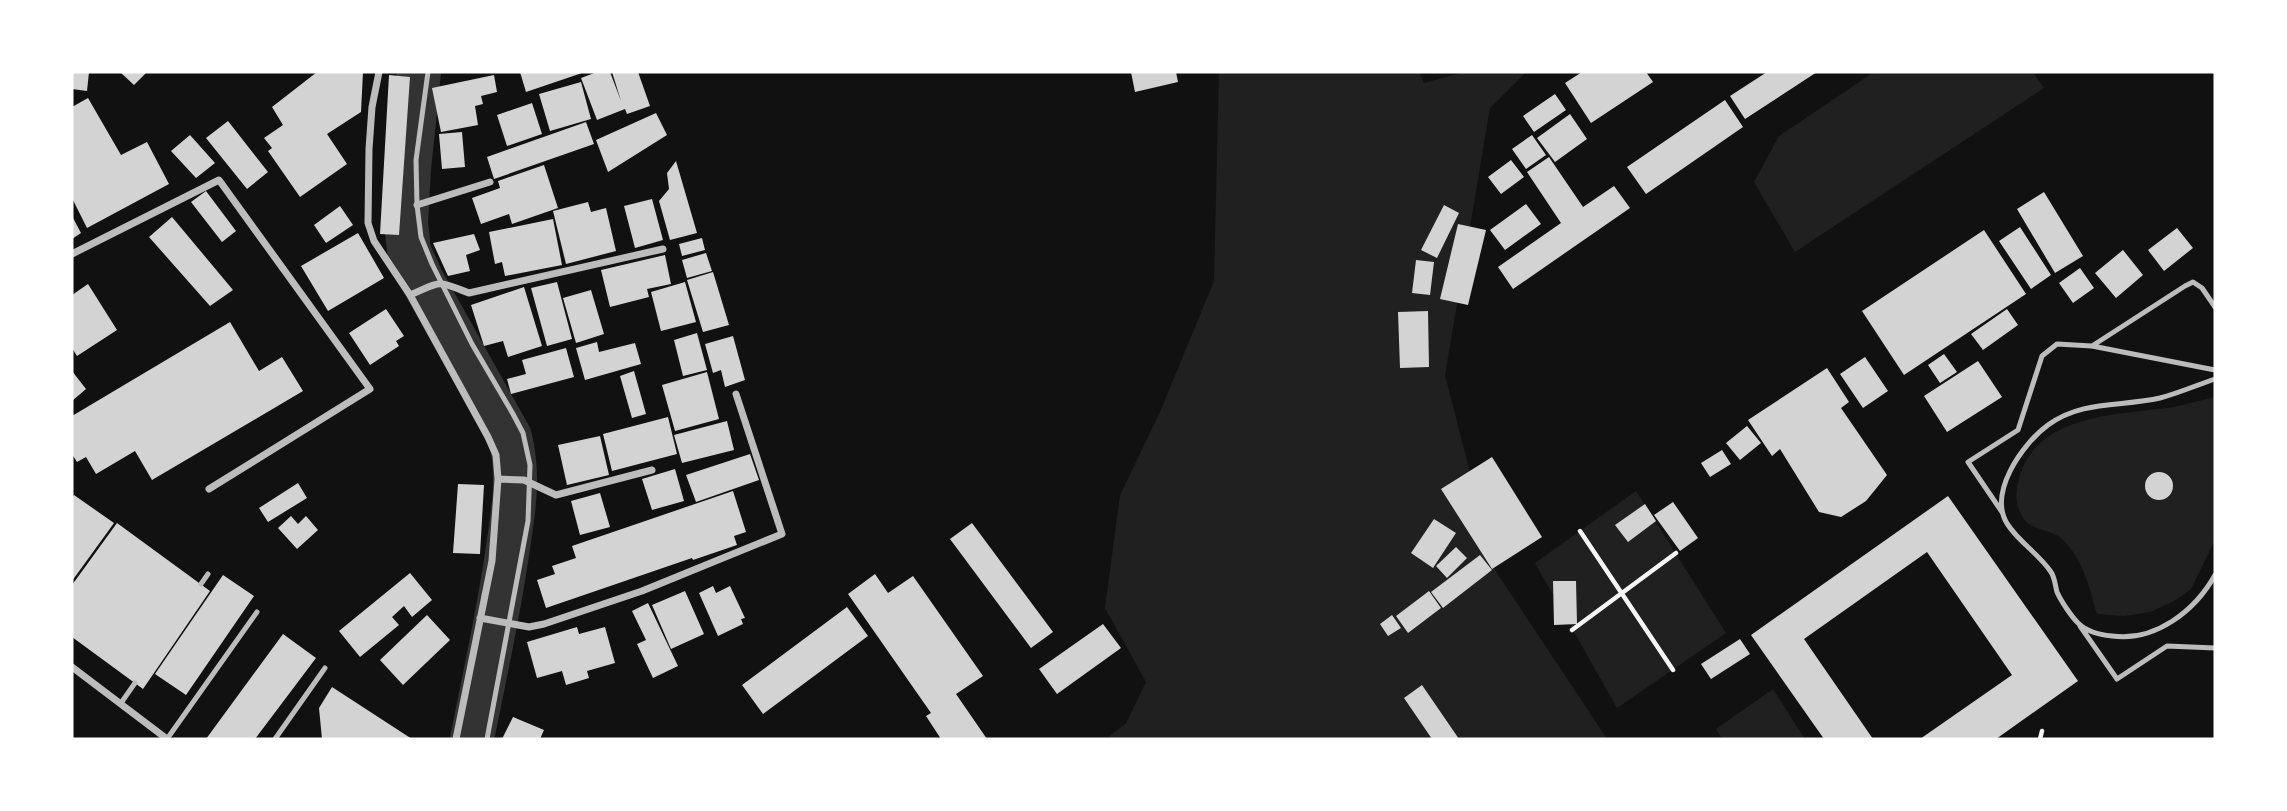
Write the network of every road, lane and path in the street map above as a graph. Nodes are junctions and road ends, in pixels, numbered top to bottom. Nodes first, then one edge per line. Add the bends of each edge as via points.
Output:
1 (379, 72) edge
2 (428, 72) edge
3 (490, 183) dead end
4 (417, 205) junction
5 (663, 248) dead end
6 (72, 254) edge
7 (439, 283) junction
8 (414, 294) junction
9 (2215, 307) edge
10 (2092, 346) junction
11 (2215, 370) edge
12 (2215, 379) edge
13 (736, 394) dead end
14 (652, 470) dead end
15 (502, 480) junction
16 (527, 481) junction
17 (209, 489) dead end
18 (2002, 512) junction
19 (1580, 531) dead end
20 (1676, 554) dead end
21 (208, 574) dead end
22 (2215, 575) edge
23 (201, 584) dead end
24 (1623, 594) junction
25 (257, 612) dead end
26 (483, 619) junction
27 (506, 624) junction
28 (2078, 624) junction
29 (1573, 630) dead end
30 (2215, 648) edge
31 (72, 667) edge
32 (326, 668) dead end
33 (1673, 670) dead end
34 (135, 682) dead end
35 (121, 703) junction
36 (2042, 732) dead end
37 (167, 739) edge
38 (275, 739) edge
39 (456, 739) edge
40 (487, 739) edge
41 (2040, 739) edge

1 - 8 street via 372,107 368,223 374,241
2 - 4 lane via 416,160
3 - 4 street
4 - 7 lane via 421,237
5 - 7 street via 469,293
6 - 17 street via 219,180 370,389
7 - 8 street
7 - 16 lane via 523,433 530,466
8 - 15 street via 488,437
9 - 10 lane via 2193,282
10 - 11 lane
10 - 18 lane via 2057,344 2042,356 2018,430 1968,462
12 - 18 lane via 2159,398 2070,411 2020,452 2003,491
13 - 27 street via 782,534 652,587 544,624
14 - 16 street via 556,495
15 - 16 street
15 - 26 street
16 - 27 lane via 528,522
18 - 28 lane via 2015,534 2053,575
19 - 24 path
20 - 24 path
21 - 23 lane
22 - 28 lane via 2190,608 2151,632 2127,638 2098,635
24 - 29 path
24 - 33 path
25 - 37 lane
26 - 27 street
26 - 39 street
27 - 40 lane
28 - 30 lane via 2117,678 2167,646
31 - 35 street
32 - 38 lane
34 - 35 lane
35 - 37 street
36 - 41 path

